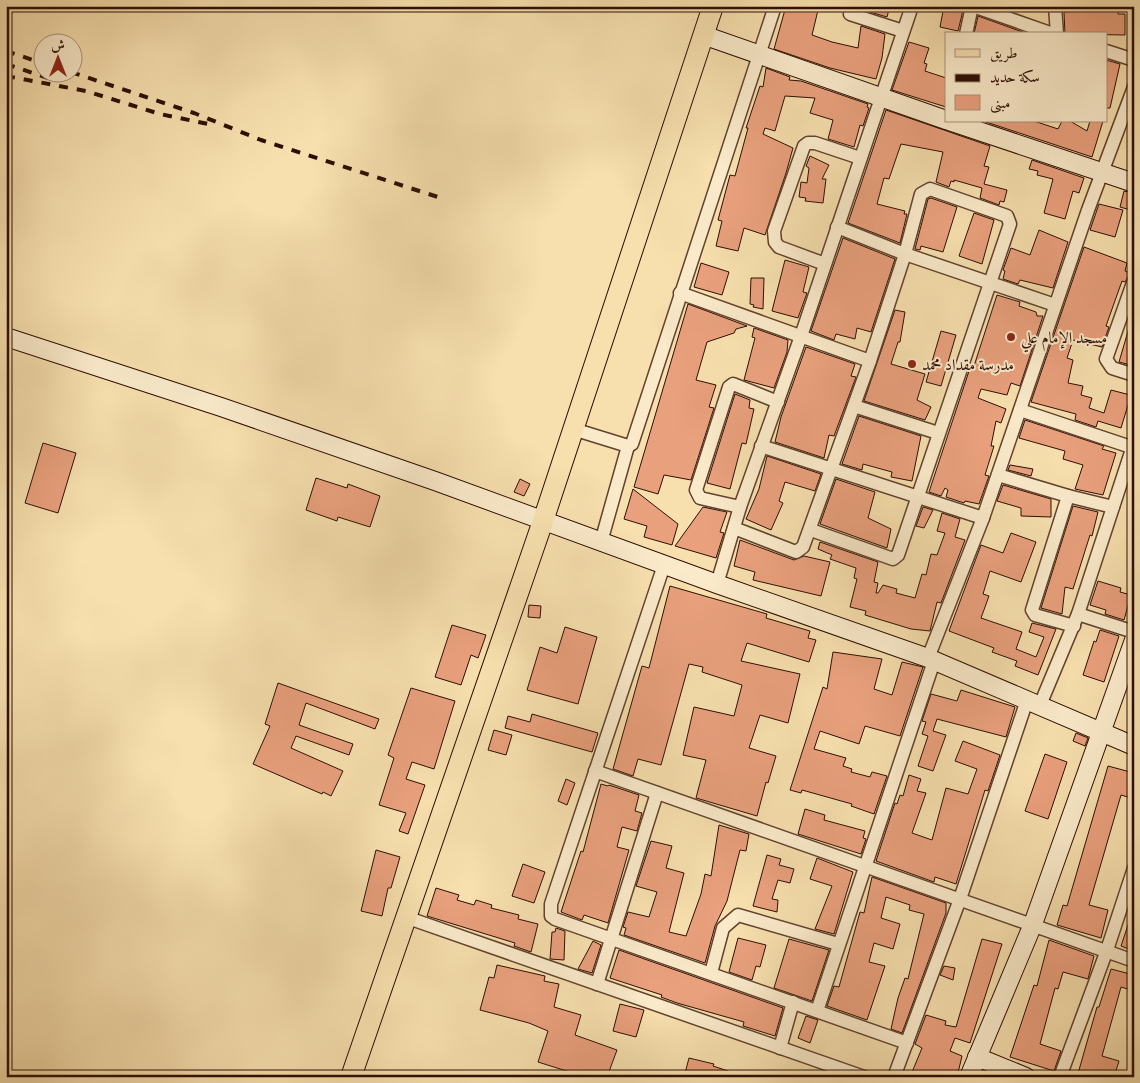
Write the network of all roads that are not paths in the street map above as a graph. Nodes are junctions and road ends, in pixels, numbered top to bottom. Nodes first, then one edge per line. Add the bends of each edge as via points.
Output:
1 (713, 6) edge
2 (721, 6) edge
3 (775, 6) edge
4 (853, 6) edge
5 (912, 6) edge
6 (972, 6) edge
7 (1055, 6) edge
8 (903, 32) junction
9 (966, 32) edge
10 (1049, 32) edge
11 (1055, 32) edge
12 (707, 36) junction
13 (1108, 52) edge
14 (759, 54) junction
15 (1134, 60) edge
16 (1133, 90) edge
17 (880, 98) junction
18 (945, 120) edge
19 (951, 122) edge
20 (860, 158) junction
21 (1102, 173) junction
22 (1134, 183) edge
23 (837, 227) junction
24 (906, 254) junction
25 (825, 264) junction
26 (1134, 280) edge
27 (989, 283) junction
28 (680, 293) junction
29 (1055, 305) junction
30 (801, 336) junction
31 (6, 337) edge
32 (870, 361) junction
33 (1134, 375) edge
34 (778, 402) junction
35 (854, 406) junction
36 (1020, 410) junction
37 (577, 430) junction
38 (938, 433) junction
39 (628, 446) junction
40 (761, 446) junction
41 (1133, 446) edge
42 (832, 468) junction
43 (998, 475) junction
44 (916, 496) junction
45 (1068, 496) junction
46 (740, 507) junction
47 (1113, 507) junction
48 (983, 518) junction
49 (547, 523) junction
50 (734, 528) junction
51 (811, 530) junction
52 (601, 542) junction
53 (664, 565) junction
54 (717, 584) junction
55 (1076, 620) junction
56 (1134, 632) edge
57 (1134, 640) edge
58 (931, 659) junction
59 (1034, 703) junction
60 (1102, 731) junction
61 (1134, 746) edge
62 (595, 771) junction
63 (657, 793) junction
64 (864, 866) junction
65 (1134, 868) edge
66 (960, 899) junction
67 (414, 920) junction
68 (1033, 924) junction
69 (612, 938) junction
70 (838, 944) junction
71 (1107, 950) junction
72 (1134, 960) edge
73 (711, 973) junction
74 (597, 984) junction
75 (793, 1002) junction
76 (817, 1011) junction
77 (907, 1043) junction
78 (780, 1048) junction
79 (981, 1065) edge
80 (351, 1077) edge
81 (360, 1077) edge
82 (864, 1077) edge
83 (894, 1077) edge
84 (969, 1077) edge
85 (1026, 1077) edge
86 (1060, 1077) edge

1 - 12 main road
2 - 12 main road
3 - 14 street
4 - 8 street via 850,14
5 - 8 street
6 - 9 street
6 - 10 street
7 - 11 street
8 - 17 street
12 - 14 street
12 - 37 main road
13 - 15 street
14 - 17 street
14 - 28 street
16 - 21 street
17 - 18 street
17 - 20 street
19 - 21 street
20 - 23 street
20 - 25 street via 815,143 804,146 774,232 779,247
21 - 22 street
21 - 29 street
23 - 24 street
23 - 25 street
24 - 27 street
24 - 27 street via 922,194 930,189 1010,218
24 - 32 street
25 - 30 street
26 - 33 street via 1106,359 1112,368
27 - 29 street
27 - 38 street
28 - 30 street
28 - 39 street via 632,444
29 - 36 street
30 - 32 street
30 - 34 street
31 - 49 street via 231,410
32 - 35 street
34 - 40 street
34 - 46 street via 734,384 729,387 696,490 700,498
35 - 38 street
35 - 42 street
36 - 41 street
36 - 43 street
37 - 39 street
37 - 49 main road
38 - 44 street
39 - 52 street
40 - 42 street
40 - 46 street
41 - 47 street
42 - 44 street
42 - 51 street
43 - 45 street
43 - 48 street
44 - 48 street
44 - 51 street via 896,558
45 - 47 street
45 - 55 street via 1032,610 1035,615
46 - 50 street
47 - 55 street
48 - 58 street
49 - 52 street
49 - 67 main road
49 - 80 main road
50 - 51 street via 796,552 803,547
50 - 54 street
52 - 53 street
53 - 54 street
53 - 62 street
54 - 58 street
55 - 56 street
55 - 59 street
57 - 60 street
58 - 59 street
58 - 64 street
59 - 60 street
59 - 66 street
60 - 61 street
60 - 68 street
62 - 63 street
62 - 69 street via 550,910 555,919
63 - 64 street
63 - 69 street
64 - 66 street
64 - 70 street
65 - 71 street
66 - 68 street
66 - 77 street
67 - 74 street
67 - 81 main road
68 - 71 street
68 - 79 street
69 - 73 street
69 - 74 street
70 - 73 street via 738,915 724,928
70 - 76 street
71 - 72 street
71 - 86 street
73 - 75 street
74 - 78 street
75 - 76 street
75 - 78 street
76 - 77 street
77 - 83 street
78 - 82 street
79 - 84 street
79 - 85 street

